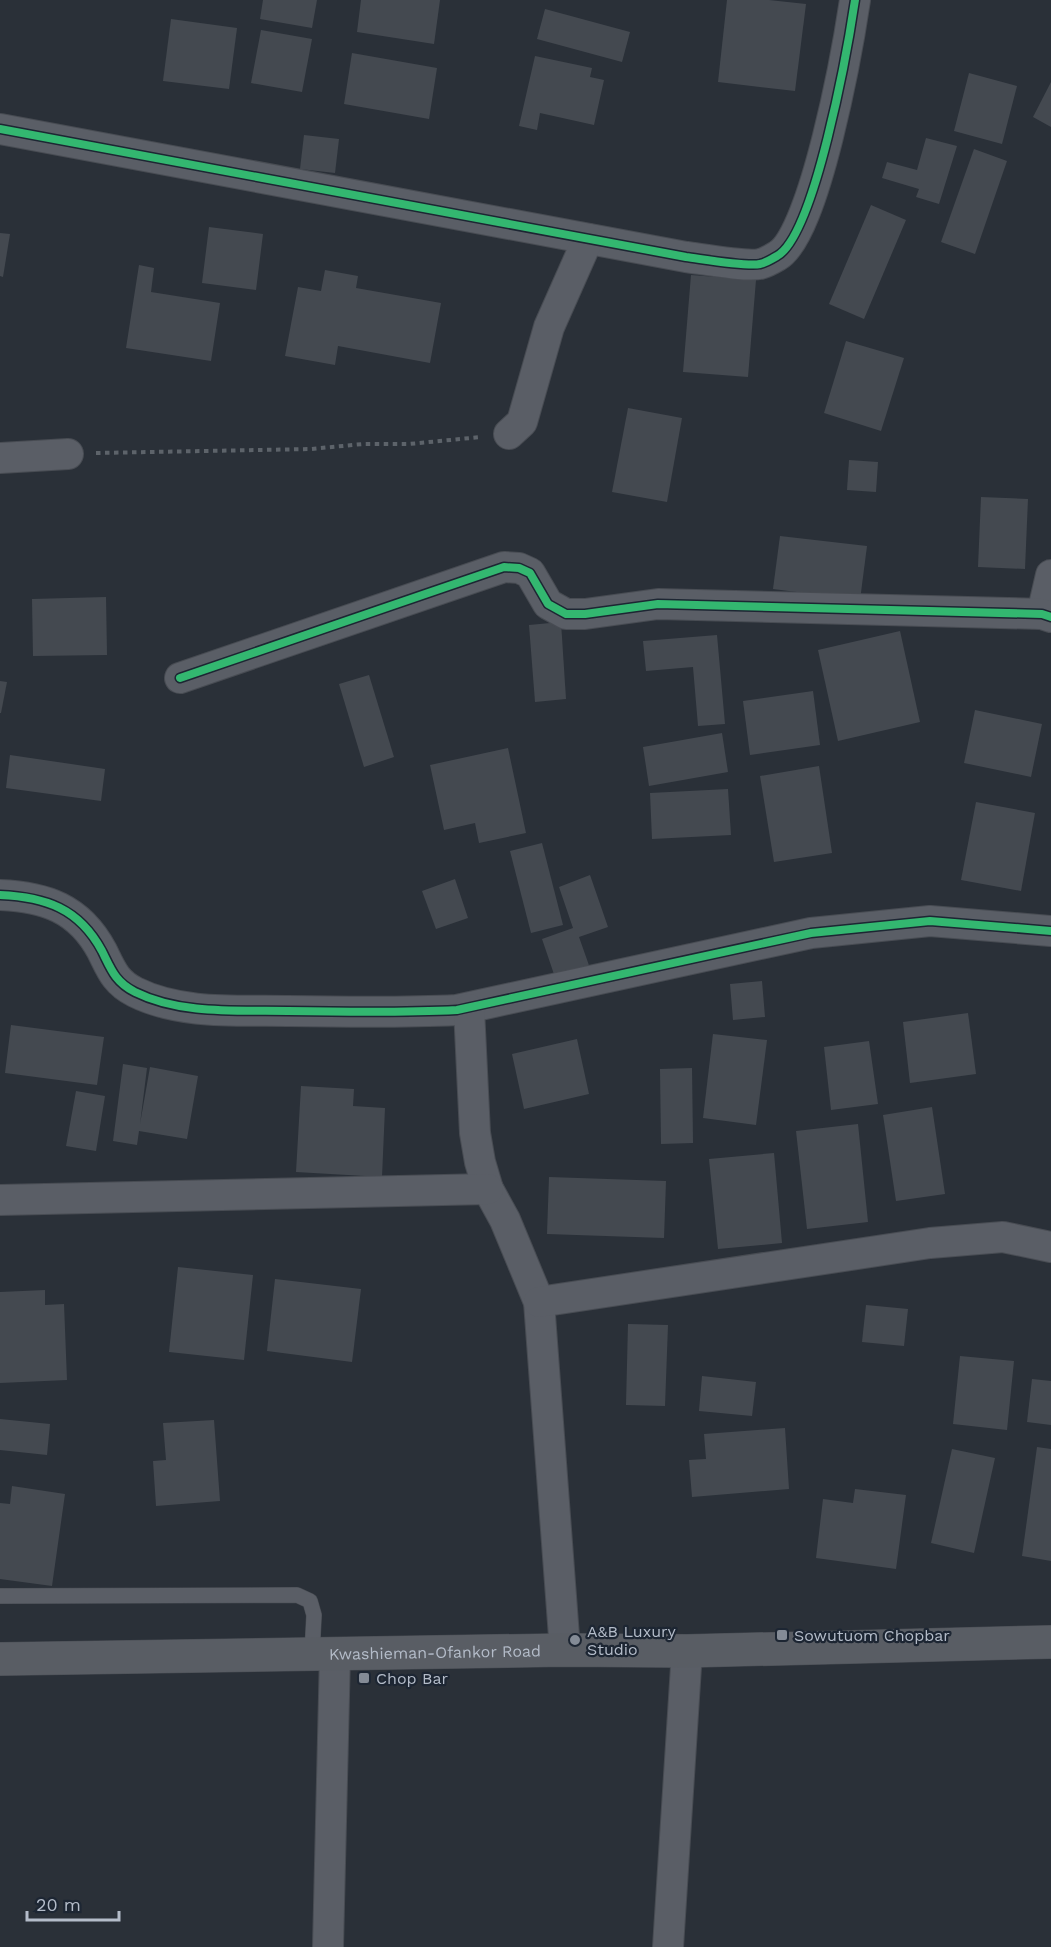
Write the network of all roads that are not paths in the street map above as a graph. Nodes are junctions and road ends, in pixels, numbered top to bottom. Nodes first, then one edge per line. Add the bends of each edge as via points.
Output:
1 (855, 0) edge
2 (0, 129) edge
3 (588, 239) junction
4 (509, 434) road end
5 (68, 454) road end
6 (0, 458) edge
7 (1051, 574) edge
8 (1047, 616) edge
9 (180, 678) dead end
10 (0, 895) edge
11 (1051, 931) edge
12 (469, 1009) junction
13 (488, 1189) junction
14 (0, 1200) edge
15 (1051, 1247) edge
16 (539, 1302) junction
17 (0, 1596) edge
18 (1051, 1642) edge
19 (565, 1650) junction
20 (687, 1650) junction
21 (323, 1654) junction
22 (0, 1659) edge
23 (328, 1947) edge
24 (669, 1947) edge

1 - 3 street via 845,67 812,194 803,218 779,255 759,264 686,257
2 - 3 street
3 - 4 street via 549,327 522,422
5 - 6 street
7 - 8 street
8 - 9 street via 658,604 566,614 548,604 530,573 504,567
10 - 12 street via 26,896 54,904 73,915 89,930 115,978 135,992 163,1002 221,1010 398,1013
11 - 12 street via 930,921 811,933
12 - 13 street via 475,1133
13 - 14 street
13 - 16 street
15 - 16 street via 1003,1237 930,1243
16 - 19 street
17 - 21 lane via 297,1595 310,1601
18 - 20 main road, Kwashieman-Ofankor Road
19 - 20 main road, Kwashieman-Ofankor Road
19 - 21 main road, Kwashieman-Ofankor Road
20 - 24 street
21 - 22 main road, Kwashieman-Ofankor Road
21 - 23 street

